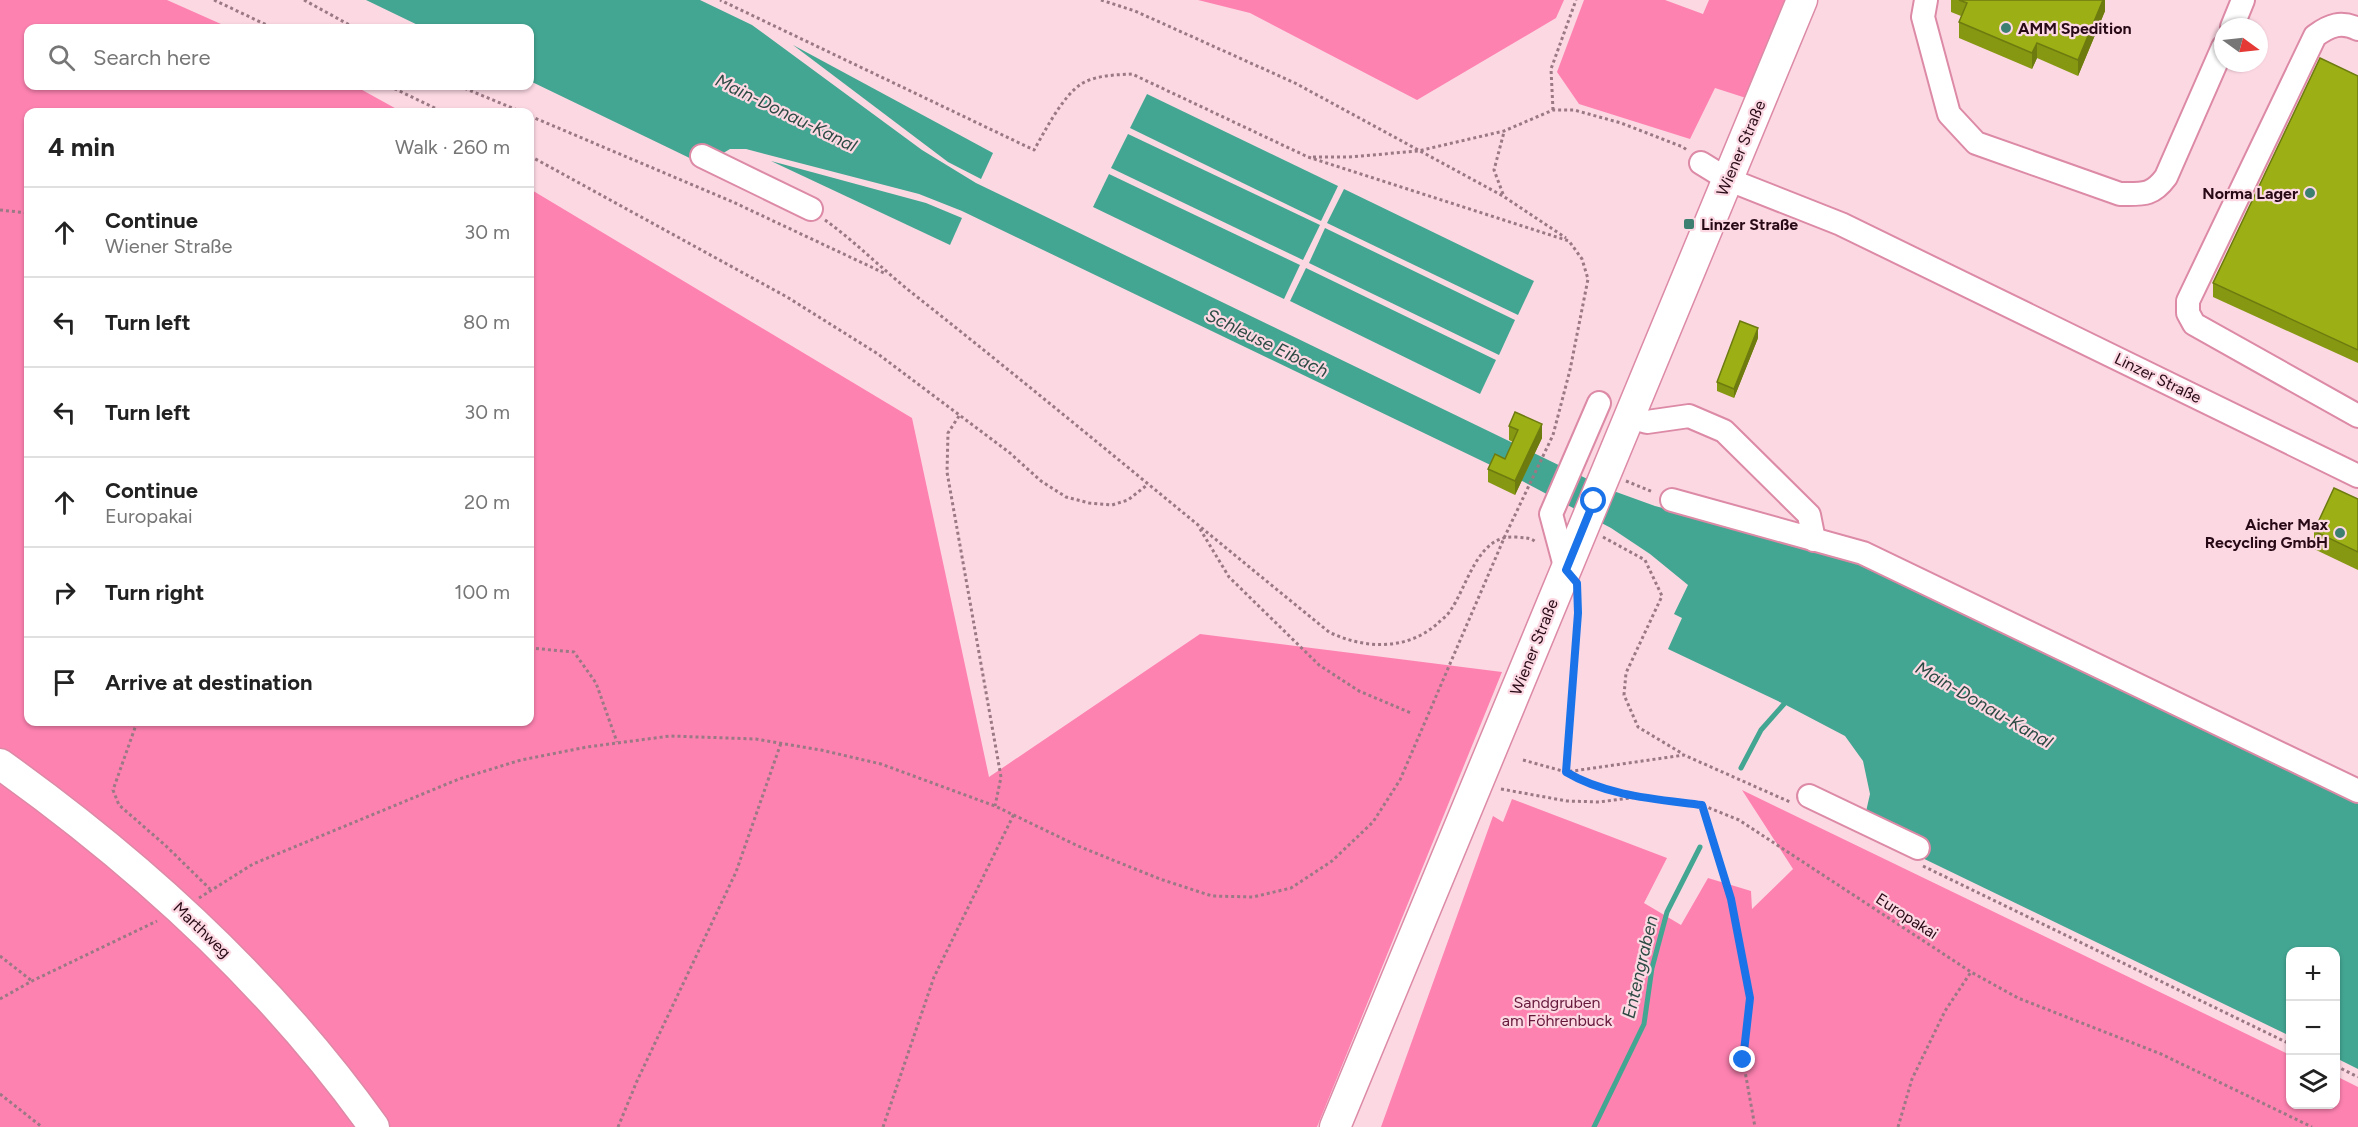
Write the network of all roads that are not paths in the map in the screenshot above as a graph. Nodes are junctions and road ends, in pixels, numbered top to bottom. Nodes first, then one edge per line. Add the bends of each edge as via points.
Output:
1 (1802, 0) edge
2 (1926, 0) edge
3 (2243, 0) edge
4 (2236, 18) edge
5 (2358, 29) edge
6 (2214, 68) edge
7 (702, 156) dead end
8 (1701, 163) road end
9 (1727, 179) junction
10 (811, 209) road end
11 (1599, 403) dead end
12 (2358, 416) edge
13 (1629, 417) junction
14 (2358, 476) edge
15 (1672, 500) road end
16 (1814, 540) junction
17 (1566, 570) junction
18 (0, 764) edge
19 (2358, 791) edge
20 (1804, 802) road end
21 (1917, 856) road end
22 (374, 1127) edge
23 (1335, 1127) edge

1 - 9 main road, Wiener Straße
2 - 6 street via 1923,17 1949,114 1976,143 2120,194 2157,189 2166,177
3 - 4 street
5 - 12 street via 2346,23 2328,27 2315,36 2188,301 2188,313 2193,324
7 - 10 street
8 - 9 street, Linzer Straße
9 - 13 main road, Wiener Straße
9 - 14 street, Linzer Straße via 1841,224
11 - 17 street via 1551,514
13 - 16 street via 1647,422 1689,416 1724,431 1809,515
13 - 17 main road, Wiener Straße via 1613,475 1590,532
15 - 16 street
16 - 19 street via 1863,553
17 - 23 main road, Wiener Straße
18 - 22 main road, Marthweg via 134,867 230,957 283,1012
20 - 21 street

